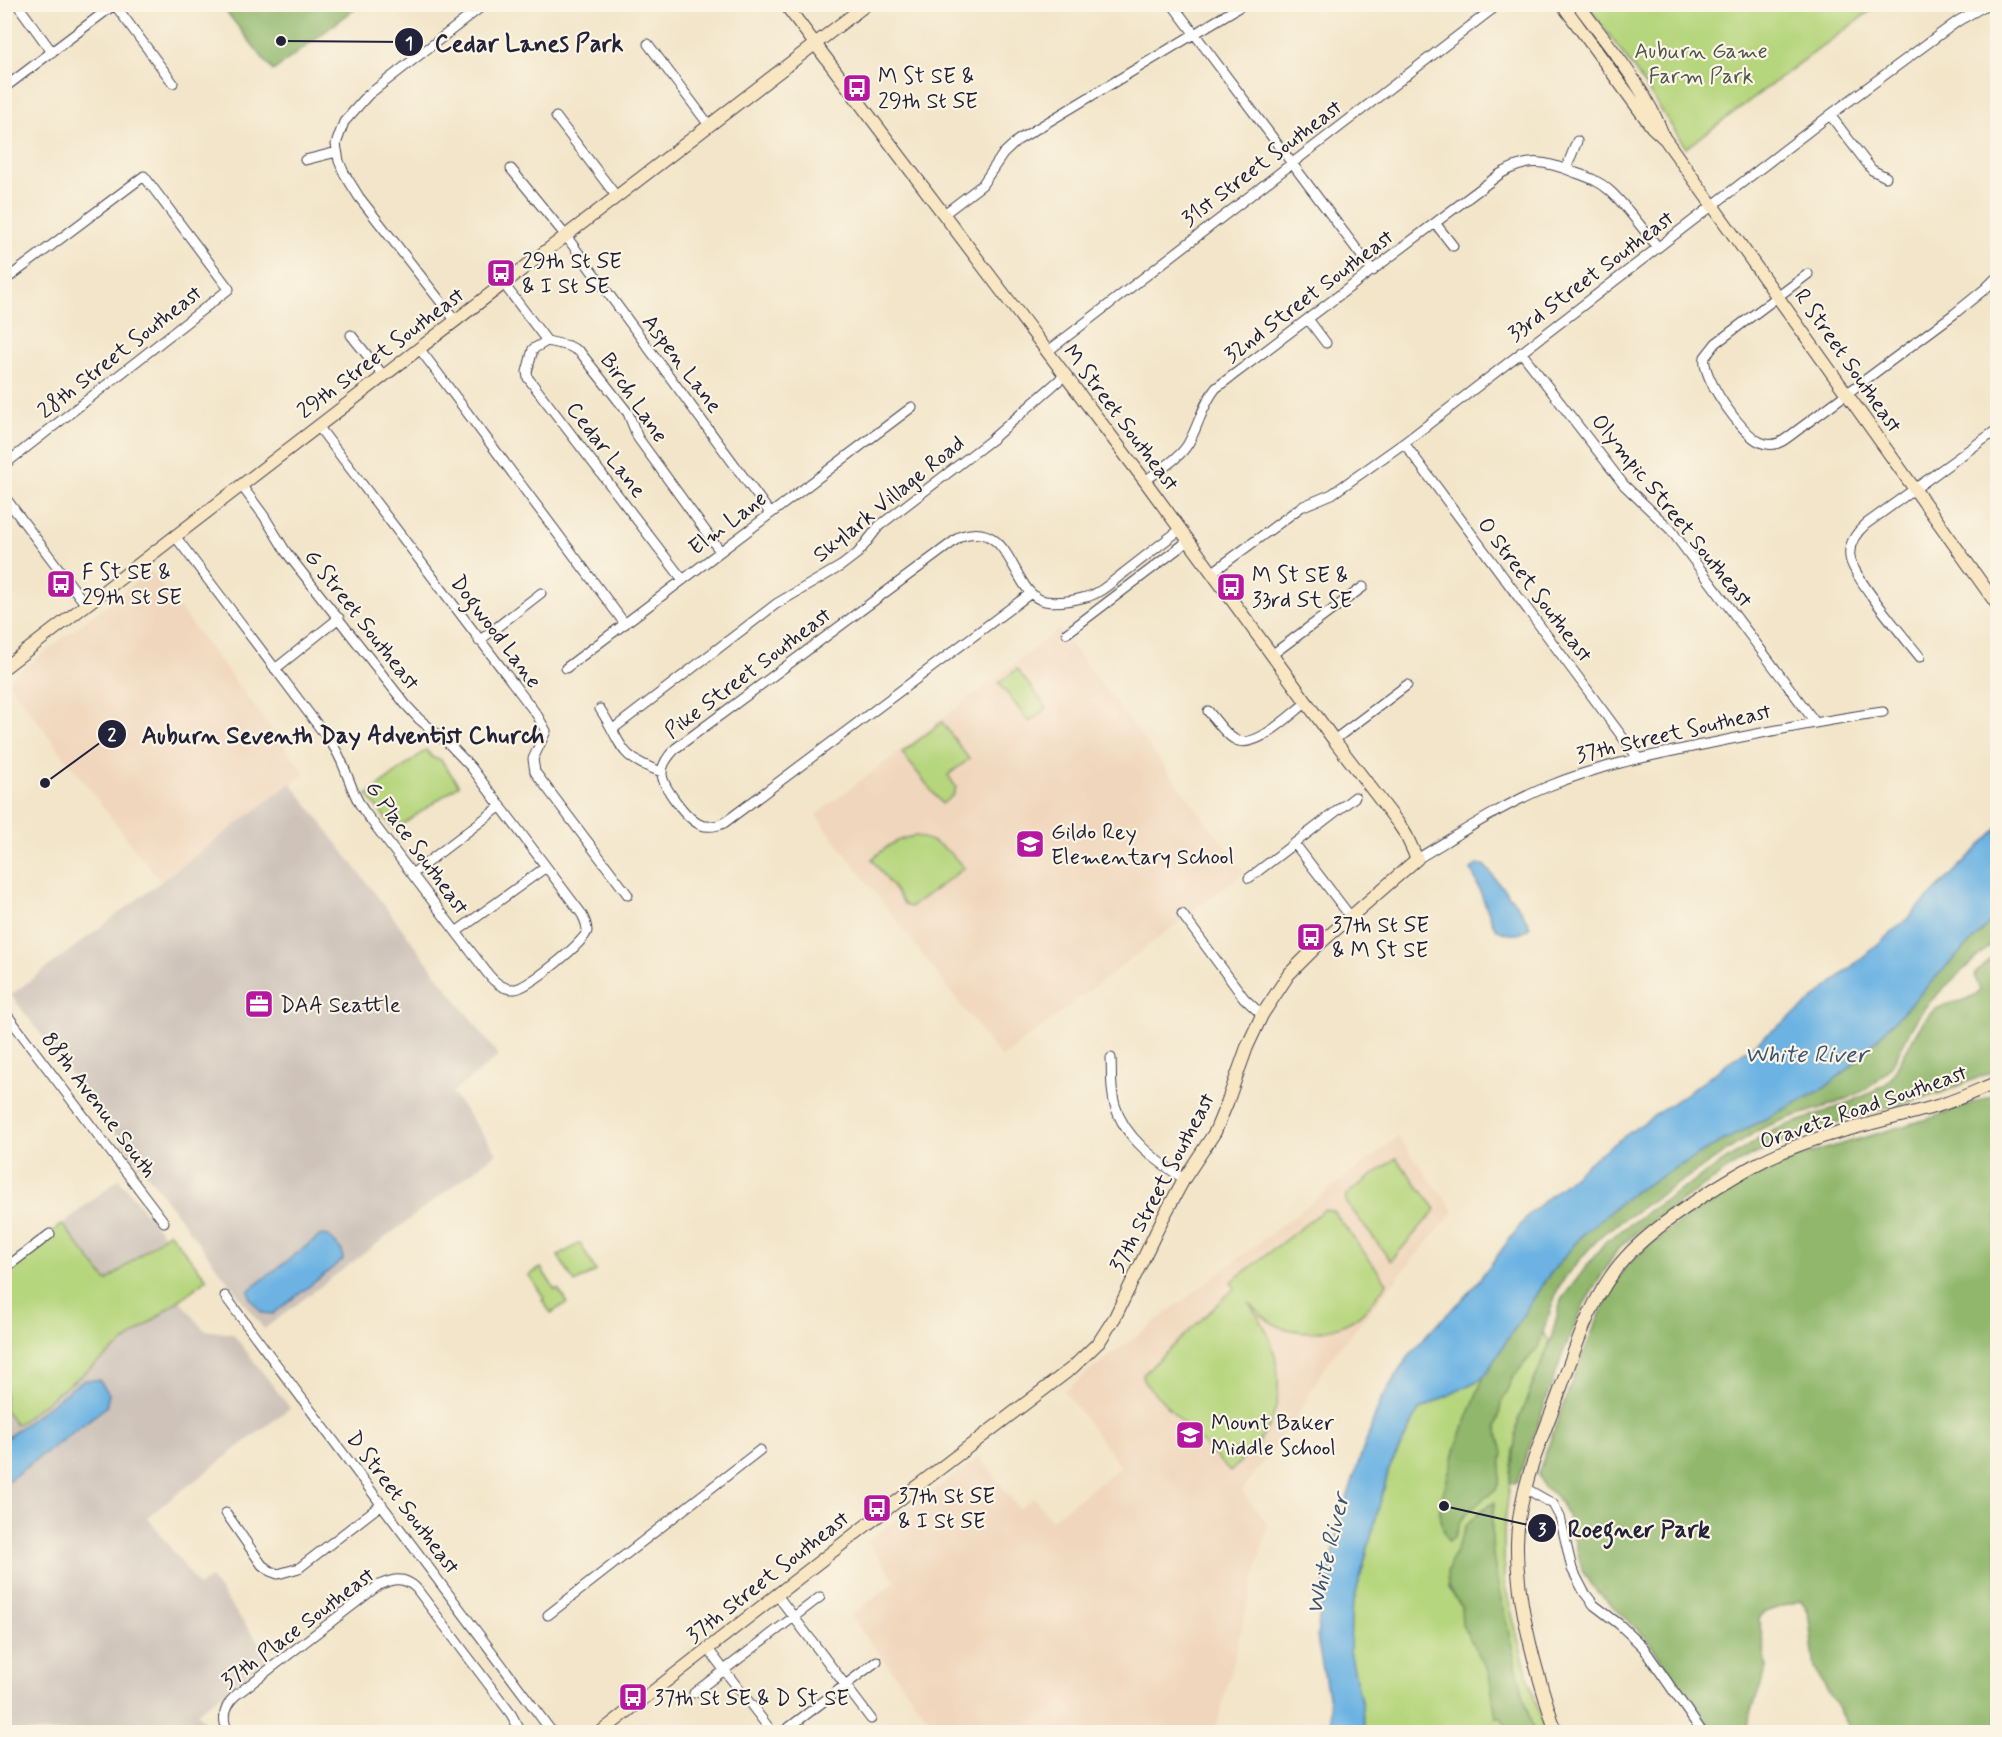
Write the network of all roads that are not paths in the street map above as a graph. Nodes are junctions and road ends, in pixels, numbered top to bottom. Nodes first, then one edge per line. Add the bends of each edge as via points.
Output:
1 (17, 4) edge
2 (485, 4) edge
3 (785, 4) edge
4 (867, 4) edge
5 (1172, 4) edge
6 (1244, 4) edge
7 (1499, 4) edge
8 (1562, 4) edge
9 (1578, 4) edge
10 (1988, 4) edge
11 (115, 5) edge
12 (1194, 33) junction
13 (648, 44) dead end
14 (815, 45) junction
15 (52, 52) junction
16 (173, 83) dead end
17 (4, 88) edge
18 (1830, 115) junction
19 (556, 117) dead end
20 (709, 126) junction
21 (1665, 139) junction
22 (1577, 141) dead end
23 (337, 153) junction
24 (305, 160) dead end
25 (1292, 162) junction
26 (511, 169) dead end
27 (1566, 169) junction
28 (1886, 177) dead end
29 (617, 197) junction
30 (1713, 206) junction
31 (944, 214) junction
32 (1435, 224) junction
33 (566, 236) junction
34 (1453, 246) dead end
35 (1658, 247) junction
36 (1373, 271) junction
37 (1808, 274) dead end
38 (1998, 276) edge
39 (4, 281) edge
40 (503, 283) junction
41 (1778, 296) junction
42 (1308, 319) junction
43 (455, 320) junction
44 (351, 335) dead end
45 (547, 341) junction
46 (1326, 343) dead end
47 (419, 348) junction
48 (1047, 352) junction
49 (1521, 352) junction
50 (383, 375) junction
51 (1065, 375) junction
52 (1847, 395) junction
53 (912, 407) dead end
54 (318, 426) junction
55 (1998, 429) edge
56 (1404, 443) junction
57 (4, 465) edge
58 (1145, 481) junction
59 (241, 485) junction
60 (1914, 490) junction
61 (4, 496) edge
62 (770, 513) junction
63 (1180, 530) junction
64 (175, 536) junction
65 (1188, 541) junction
66 (720, 551) junction
67 (1213, 573) junction
68 (683, 580) junction
69 (1363, 587) dead end
70 (541, 592) dead end
71 (1031, 593) junction
72 (86, 605) junction
73 (1998, 606) edge
74 (339, 618) junction
75 (625, 624) junction
76 (1067, 633) dead end
77 (479, 641) junction
78 (1273, 654) junction
79 (1920, 657) dead end
80 (4, 668) edge
81 (566, 668) dead end
82 (275, 669) junction
83 (1407, 685) dead end
84 (1307, 702) junction
85 (600, 709) dead end
86 (1208, 711) dead end
87 (1883, 712) dead end
88 (1815, 722) junction
89 (613, 729) junction
90 (1334, 740) junction
91 (1638, 758) junction
92 (662, 772) junction
93 (1355, 797) dead end
94 (501, 806) junction
95 (1295, 844) junction
96 (1417, 859) junction
97 (546, 867) junction
98 (412, 874) junction
99 (1249, 878) dead end
100 (628, 896) dead end
101 (1182, 914) dead end
102 (1350, 916) junction
103 (456, 932) junction
104 (488, 974) joint
105 (4, 1011) edge
106 (1262, 1015) junction
107 (1111, 1058) dead end
108 (1998, 1082) edge
109 (1184, 1179) junction
110 (164, 1221) dead end
111 (50, 1234) dead end
112 (4, 1269) edge
113 (225, 1296) dead end
114 (760, 1450) dead end
115 (1525, 1488) junction
116 (382, 1504) junction
117 (226, 1513) dead end
118 (777, 1595) junction
119 (820, 1597) dead end
120 (548, 1615) dead end
121 (793, 1617) junction
122 (708, 1649) junction
123 (877, 1661) dead end
124 (724, 1670) junction
125 (845, 1685) junction
126 (694, 1692) dead end
127 (871, 1719) dead end
128 (228, 1732) edge
129 (521, 1732) edge
130 (552, 1732) edge
131 (601, 1732) edge
132 (772, 1732) edge
133 (783, 1732) edge
134 (1556, 1732) edge
135 (1702, 1732) edge

1 - 15 street
2 - 23 street via 357,106 339,130
3 - 14 street, M Street Southeast
4 - 14 street, 29th Street Southeast
5 - 12 street
6 - 12 street
7 - 25 street, 31st Street Southeast
8 - 21 street, R Street Southeast via 1652,127
9 - 21 street, R Street Southeast via 1640,91
10 - 18 street, 33rd Street Southeast via 1958,21
11 - 15 street
11 - 16 street
12 - 25 street
12 - 31 street via 1016,141 982,185
13 - 20 street
14 - 20 street, 29th Street Southeast
14 - 31 street, M Street Southeast
15 - 17 street
18 - 28 street via 1872,170
18 - 30 street, 33rd Street Southeast
19 - 29 street
20 - 29 street, 29th Street Southeast
21 - 30 street, R Street Southeast
22 - 27 street
23 - 24 street
23 - 43 street via 344,173 363,203
25 - 36 street
25 - 48 street, 31st Street Southeast
26 - 33 street, Aspen Lane
27 - 32 street, 32nd Street Southeast via 1541,162 1520,164 1500,174
27 - 35 street via 1609,190
29 - 33 street, 29th Street Southeast
30 - 35 street, 33rd Street Southeast
30 - 41 street, R Street Southeast
31 - 48 street, M Street Southeast
32 - 34 street
32 - 36 street, 32nd Street Southeast
33 - 40 street, 29th Street Southeast
33 - 62 street, Aspen Lane
35 - 49 street, 33rd Street Southeast
36 - 42 street, 32nd Street Southeast
37 - 41 street
38 - 52 street
39 - 57 street, 28th Street Southeast via 144,176 229,289
40 - 43 street, 29th Street Southeast
40 - 45 street
41 - 52 street, R Street Southeast
41 - 52 street via 1713,346 1705,357 1712,385 1741,424 1756,439 1769,444 1784,441
42 - 46 street
42 - 58 street, 32nd Street Southeast via 1216,388 1187,445
43 - 47 street, 29th Street Southeast
44 - 50 street
45 - 66 street, Birch Lane via 580,352 628,413 638,438
45 - 68 street, Cedar Lane via 533,349 528,378
47 - 50 street, 29th Street Southeast
47 - 75 street
48 - 51 street, M Street Southeast
49 - 56 street, 33rd Street Southeast
49 - 88 street, Olympic Street Southeast via 1624,485 1671,530
50 - 54 street, 29th Street Southeast
51 - 58 street, M Street Southeast
51 - 89 street, Skylark Village Road via 991,440 879,526 858,553 776,604
52 - 60 street, R Street Southeast
53 - 62 street, Elm Lane
54 - 59 street, 29th Street Southeast
54 - 77 street, Dogwood Lane
55 - 60 street
56 - 67 street, 33rd Street Southeast via 1332,494 1301,507
56 - 91 street, O Street Southeast
58 - 63 street, M Street Southeast
59 - 64 street, 29th Street Southeast
59 - 74 street, G Street Southeast via 286,552
60 - 73 street, R Street Southeast
60 - 79 street via 1862,527 1855,536 1850,557 1857,575
61 - 72 street
62 - 66 street, Elm Lane
63 - 65 street, M Street Southeast
63 - 71 street via 1088,597 1043,601
64 - 72 street, 29th Street Southeast
64 - 82 street, G Place Southeast
65 - 67 street, M Street Southeast
65 - 76 street
66 - 68 street, Elm Lane
67 - 78 street, M Street Southeast
68 - 75 street, Elm Lane
69 - 78 street
70 - 77 street
71 - 92 street, Pike Street Southeast via 724,823 699,824 670,792
71 - 92 street, Pike Street Southeast via 997,542 984,534 961,536 676,748
72 - 80 street, 29th Street Southeast
74 - 82 street
74 - 94 street, G Street Southeast via 406,705 460,754
75 - 81 street, Elm Lane
77 - 100 street, Dogwood Lane via 544,726 546,731 533,759 535,772
78 - 84 street, M Street Southeast
82 - 98 street, G Place Southeast via 338,753 359,804
83 - 90 street
84 - 86 street via 1258,740 1244,743 1230,736
84 - 90 street, M Street Southeast
85 - 89 street
87 - 88 street, 37th Street Southeast
88 - 91 street, 37th Street Southeast
89 - 92 street via 627,755
90 - 96 street, M Street Southeast via 1398,823
91 - 96 street, 37th Street Southeast via 1546,787
93 - 95 street
94 - 97 street, G Street Southeast
94 - 98 street
95 - 99 street
95 - 102 street
96 - 102 street, 37th Street Southeast
97 - 103 street
97 - 104 street, G Street Southeast via 578,908 586,926 583,939 519,989 504,988
98 - 103 street, G Place Southeast
101 - 106 street via 1244,998
102 - 106 street, 37th Street Southeast via 1302,960
103 - 104 street, G Place Southeast
105 - 110 street, 88th Avenue South
106 - 109 street, 37th Street Southeast via 1215,1132
107 - 109 street via 1112,1092 1120,1119 1142,1146
108 - 115 street, Oravetz Road Southeast via 1940,1105 1821,1137 1772,1156 1695,1203 1635,1248 1606,1282 1587,1322
109 - 118 street, 37th Street Southeast via 1115,1317 1072,1368
111 - 112 street
113 - 116 street, D Street Southeast
114 - 120 street
115 - 134 street, Oravetz Road Southeast via 1518,1522 1520,1586 1540,1683
115 - 135 street via 1548,1499 1557,1511 1572,1569 1584,1592 1643,1647
116 - 117 street via 299,1568 278,1574 262,1565
116 - 130 street, D Street Southeast
118 - 121 street
118 - 122 street, 37th Street Southeast
119 - 121 street
121 - 124 street
121 - 125 street
122 - 124 street
122 - 131 street, 37th Street Southeast
123 - 125 street
124 - 126 street
124 - 132 street
125 - 127 street
125 - 133 street
128 - 129 street, 37th Place Southeast via 225,1707 237,1695 379,1586 399,1579 416,1588

